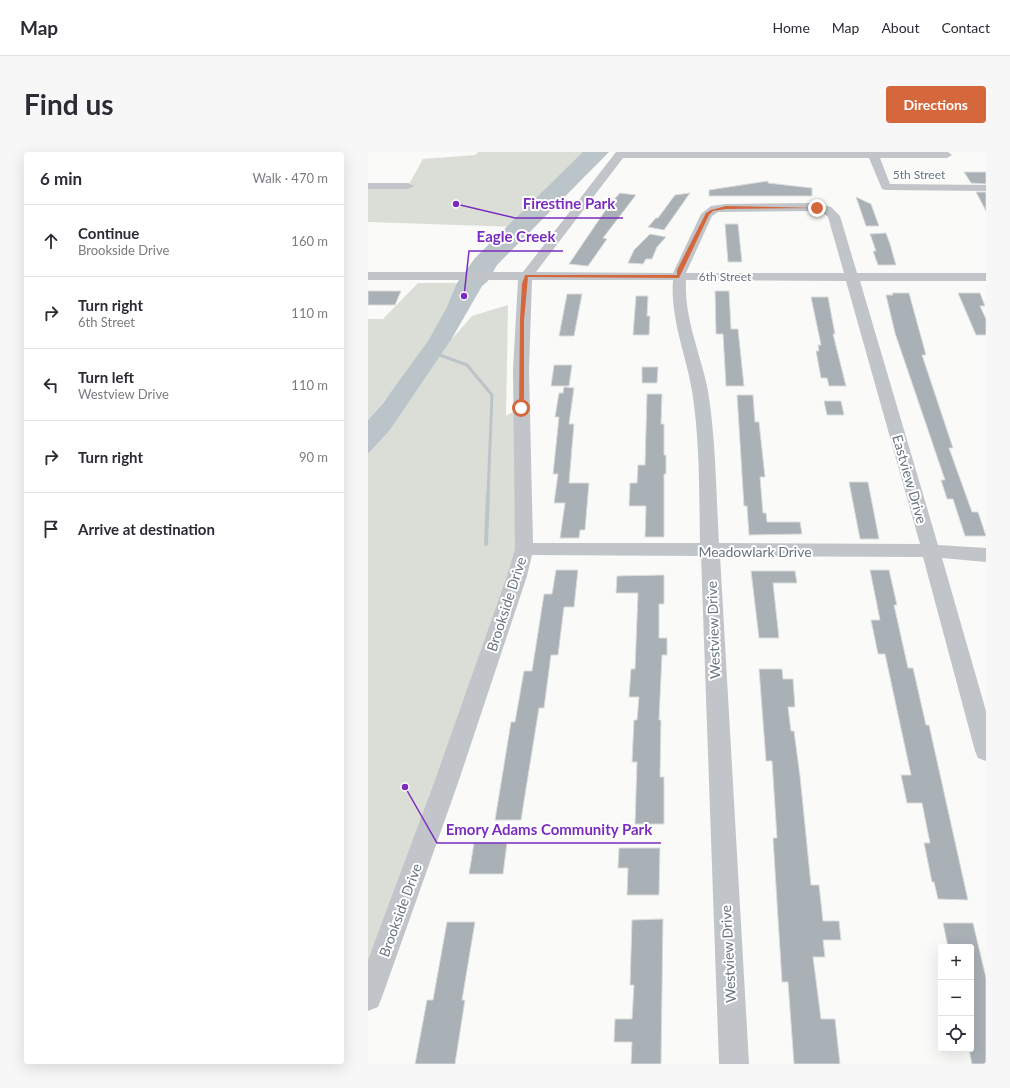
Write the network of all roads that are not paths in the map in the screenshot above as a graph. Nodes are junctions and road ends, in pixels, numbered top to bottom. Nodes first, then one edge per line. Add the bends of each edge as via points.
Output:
1 (621, 153) edge
2 (873, 155) junction
3 (947, 155) dead end
4 (368, 186) edge
5 (408, 186) dead end
6 (986, 188) edge
7 (715, 209) joint
8 (368, 276) edge
9 (526, 276) junction
10 (679, 276) junction
11 (852, 276) junction
12 (986, 277) edge
13 (524, 549) junction
14 (710, 551) junction
15 (930, 551) junction
16 (986, 555) edge
17 (986, 751) edge
18 (368, 997) edge
19 (734, 1064) edge

1 - 2 street
1 - 9 street, Brookside Drive
2 - 3 street
2 - 6 street, 5th Street via 886,187
4 - 5 street
7 - 10 street, Westview Drive via 707,214
7 - 11 street, Eastview Drive via 813,207 827,210 836,221
8 - 9 street, 6th Street
9 - 10 street, 6th Street
9 - 13 street, Brookside Drive via 523,291 521,370
10 - 11 street, 6th Street
10 - 14 street, Westview Drive via 681,319 701,400
11 - 12 street, 6th Street
11 - 15 street, Eastview Drive
13 - 14 street, Meadowlark Drive
13 - 18 street, Brookside Drive via 446,783
14 - 15 street, Meadowlark Drive
14 - 19 street, Westview Drive
15 - 16 street, Meadowlark Drive
15 - 17 street, Eastview Drive

